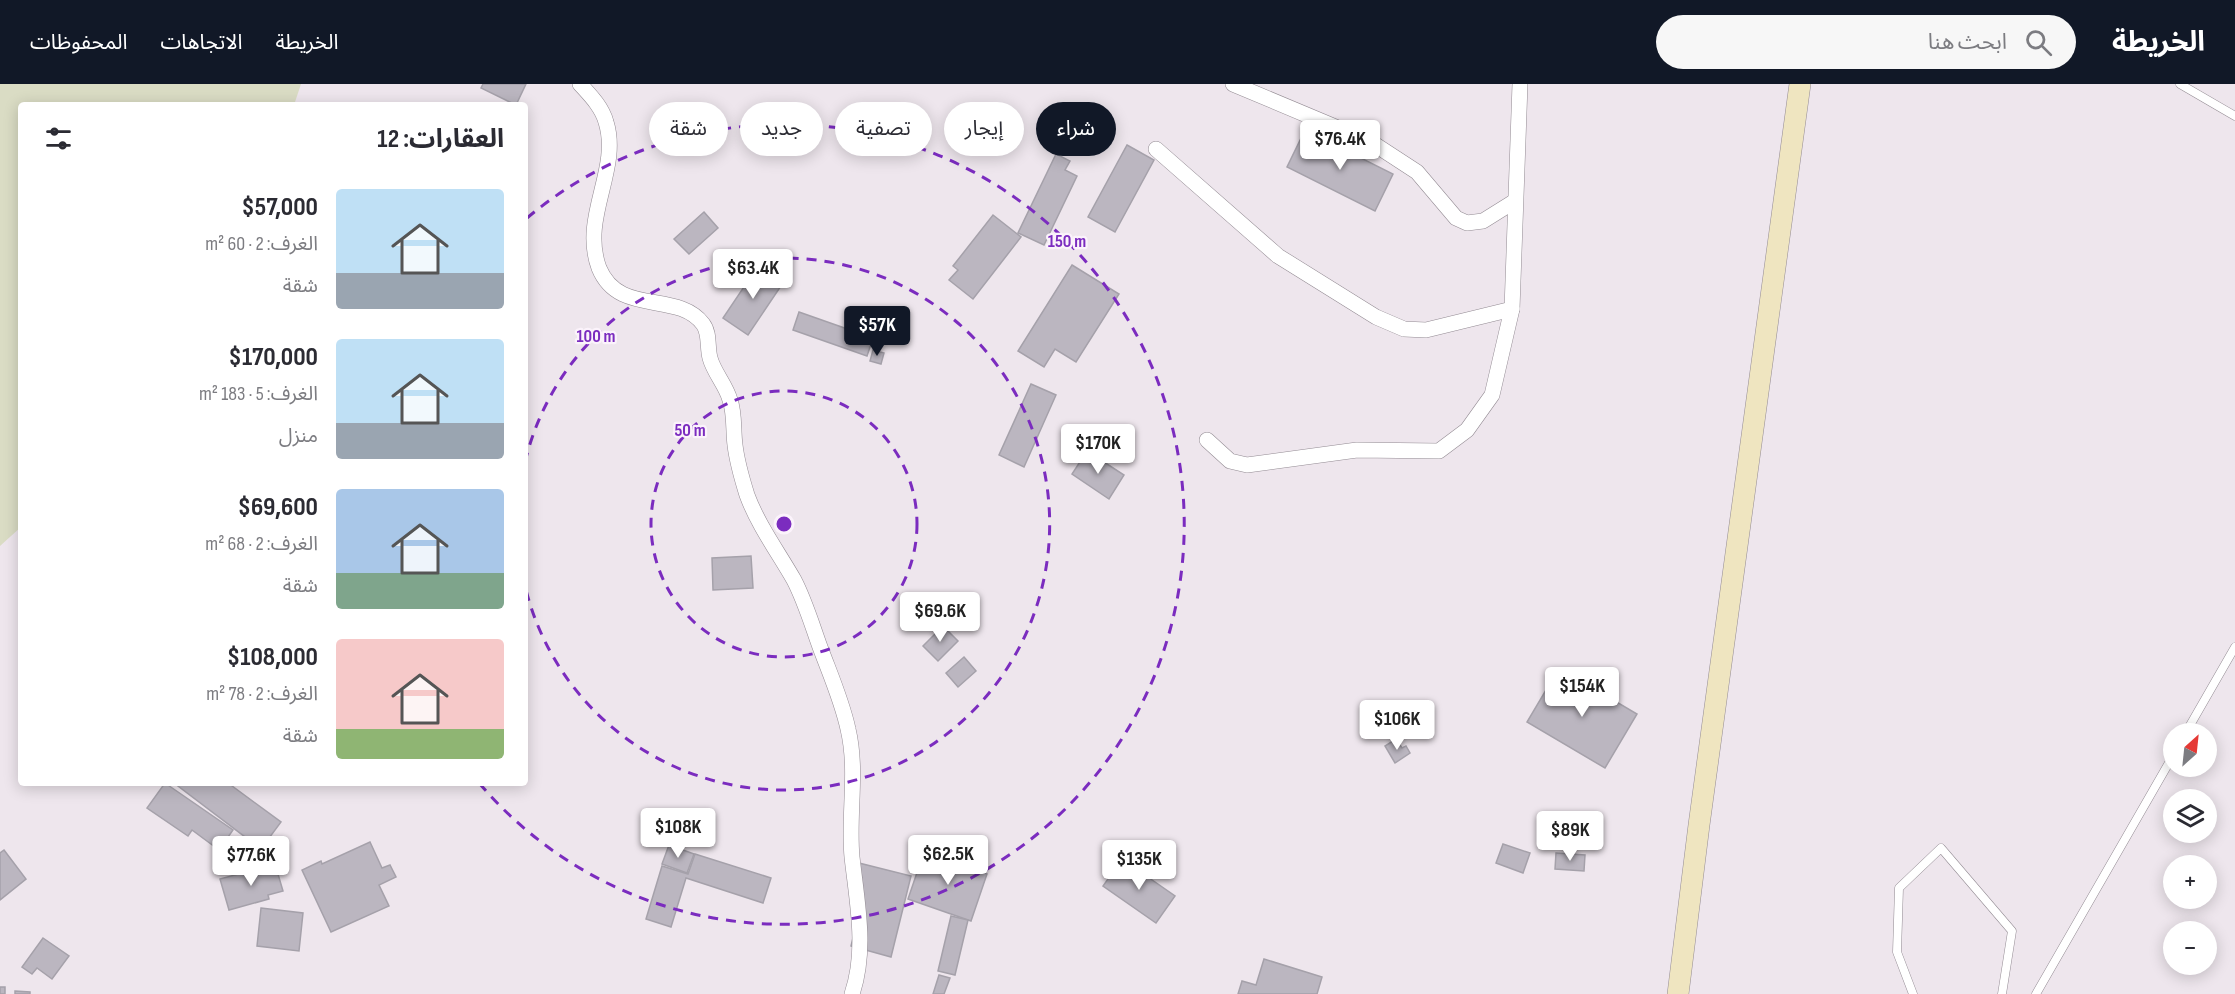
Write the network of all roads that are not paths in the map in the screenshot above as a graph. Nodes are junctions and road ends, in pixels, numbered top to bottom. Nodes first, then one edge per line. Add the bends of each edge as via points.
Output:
1 (580, 84) edge
2 (1233, 84) edge
3 (1520, 84) edge
4 (1800, 84) edge
5 (2180, 84) edge
6 (2235, 116) edge
7 (1156, 149) dead end
8 (1515, 201) junction
9 (1512, 309) junction
10 (1207, 440) dead end
11 (2235, 647) edge
12 (2191, 723) edge
13 (2163, 773) edge
14 (852, 994) edge
15 (1678, 994) edge
16 (1913, 994) edge
17 (2002, 994) edge
18 (2036, 994) edge

1 - 14 street via 606,121 609,140 594,219 593,244 600,269 612,288 622,294 686,311 703,324 710,358 730,398 735,446 748,495 795,583 848,726 853,777 852,854 861,952
2 - 8 street via 1371,142 1417,172 1456,218 1467,223 1483,221
3 - 8 street
4 - 15 main road
5 - 6 lane
7 - 9 street via 1278,256 1376,317 1404,328 1426,330
8 - 9 street
9 - 10 street via 1492,395 1467,430 1439,451 1357,450 1247,465 1230,461
11 - 12 lane
13 - 18 lane
16 - 17 lane via 1897,952 1899,888 1941,848 2012,931

